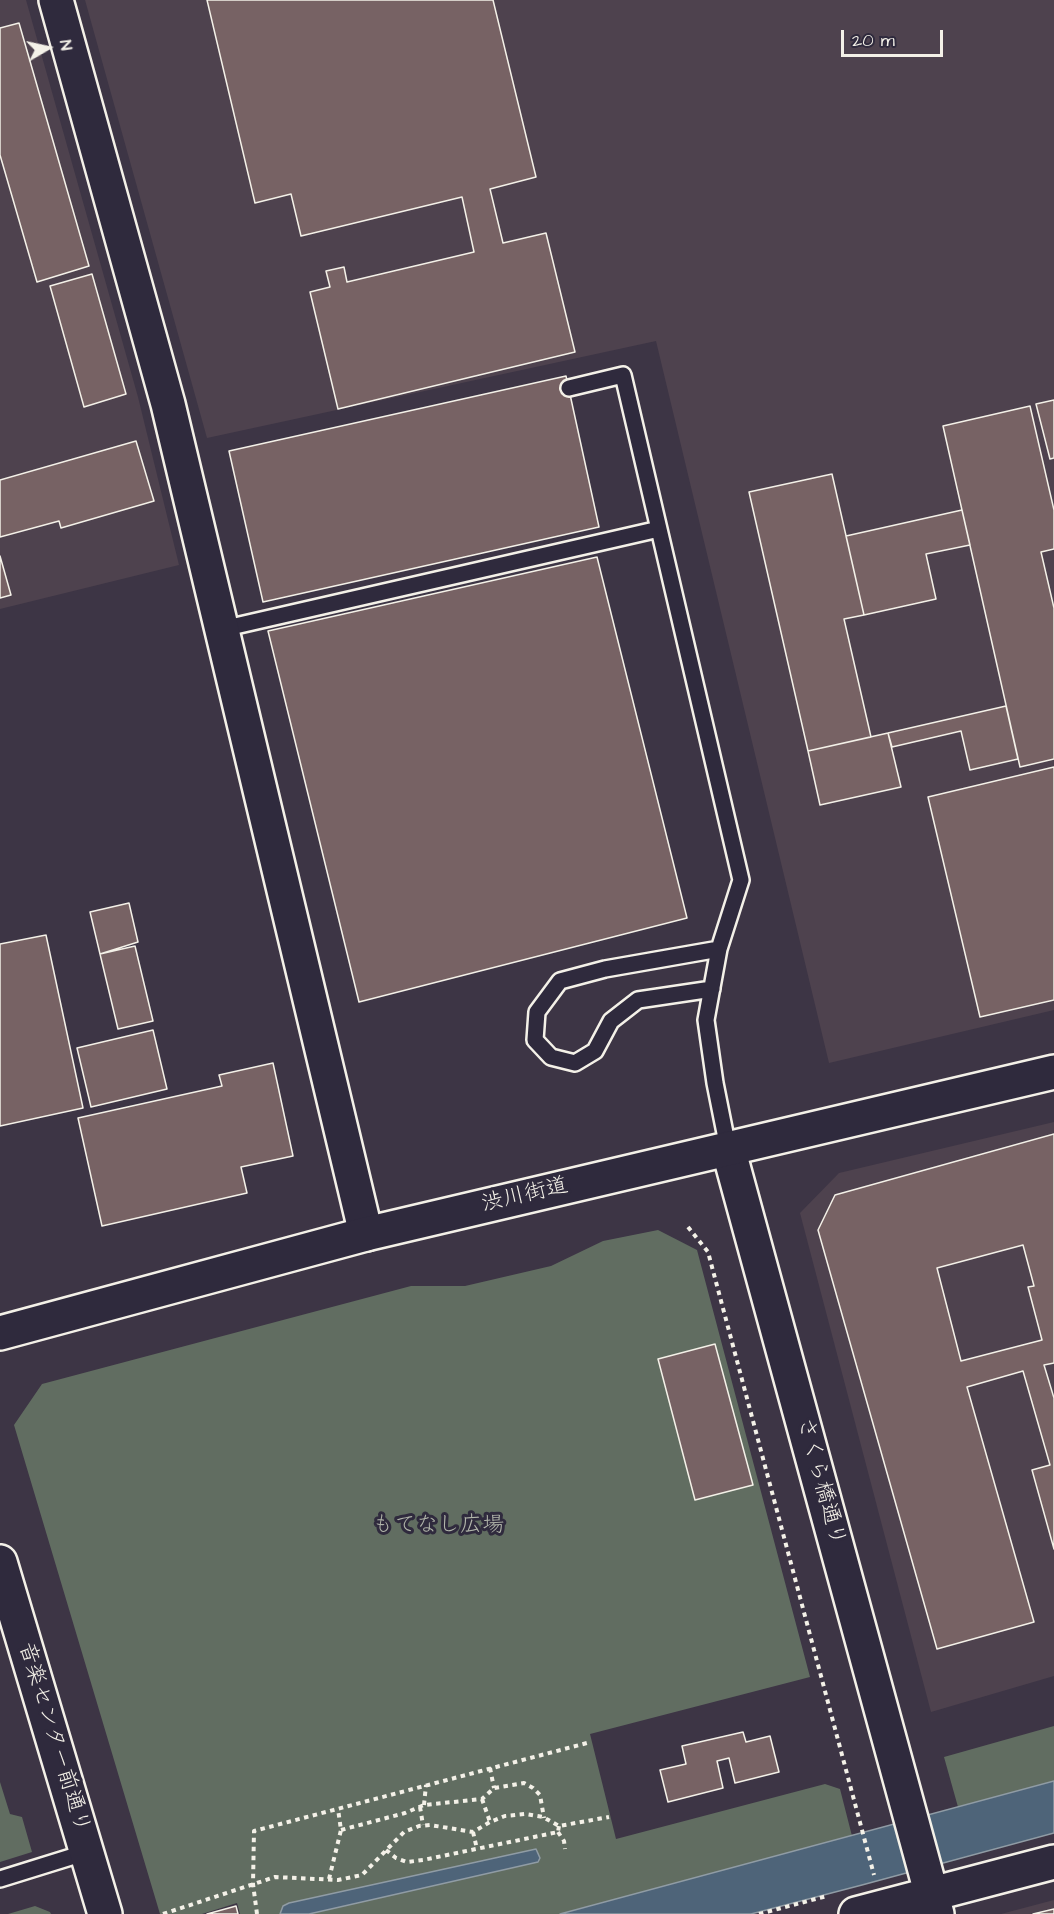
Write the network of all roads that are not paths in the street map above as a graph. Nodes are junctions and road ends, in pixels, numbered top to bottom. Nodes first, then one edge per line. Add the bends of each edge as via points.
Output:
1 (56, 0) edge
2 (569, 388) dead end
3 (659, 529) junction
4 (222, 629) junction
5 (719, 949) junction
6 (712, 989) junction
7 (1054, 1072) edge
8 (728, 1148) junction
9 (366, 1234) junction
10 (0, 1334) edge
11 (0, 1562) edge
12 (87, 1852) junction
13 (1054, 1862) edge
14 (0, 1879) edge
15 (931, 1892) edge
16 (845, 1904) edge
17 (105, 1914) edge

1 - 4 street via 168,405
2 - 3 lane via 623,375
3 - 4 lane
3 - 5 lane via 741,880
4 - 9 street
5 - 6 lane
5 - 6 lane via 560,981 537,1012 535,1040 551,1058 575,1063 595,1051 611,1021 638,1000
6 - 8 lane via 706,1020
7 - 8 street, 渋川街道
8 - 9 street, 渋川街道
8 - 15 street, さくら橋通り
9 - 10 street, 渋川街道
11 - 12 street, 音楽センター前通り
12 - 14 lane
12 - 17 street, 音楽センター前通り
13 - 15 street
15 - 16 street

